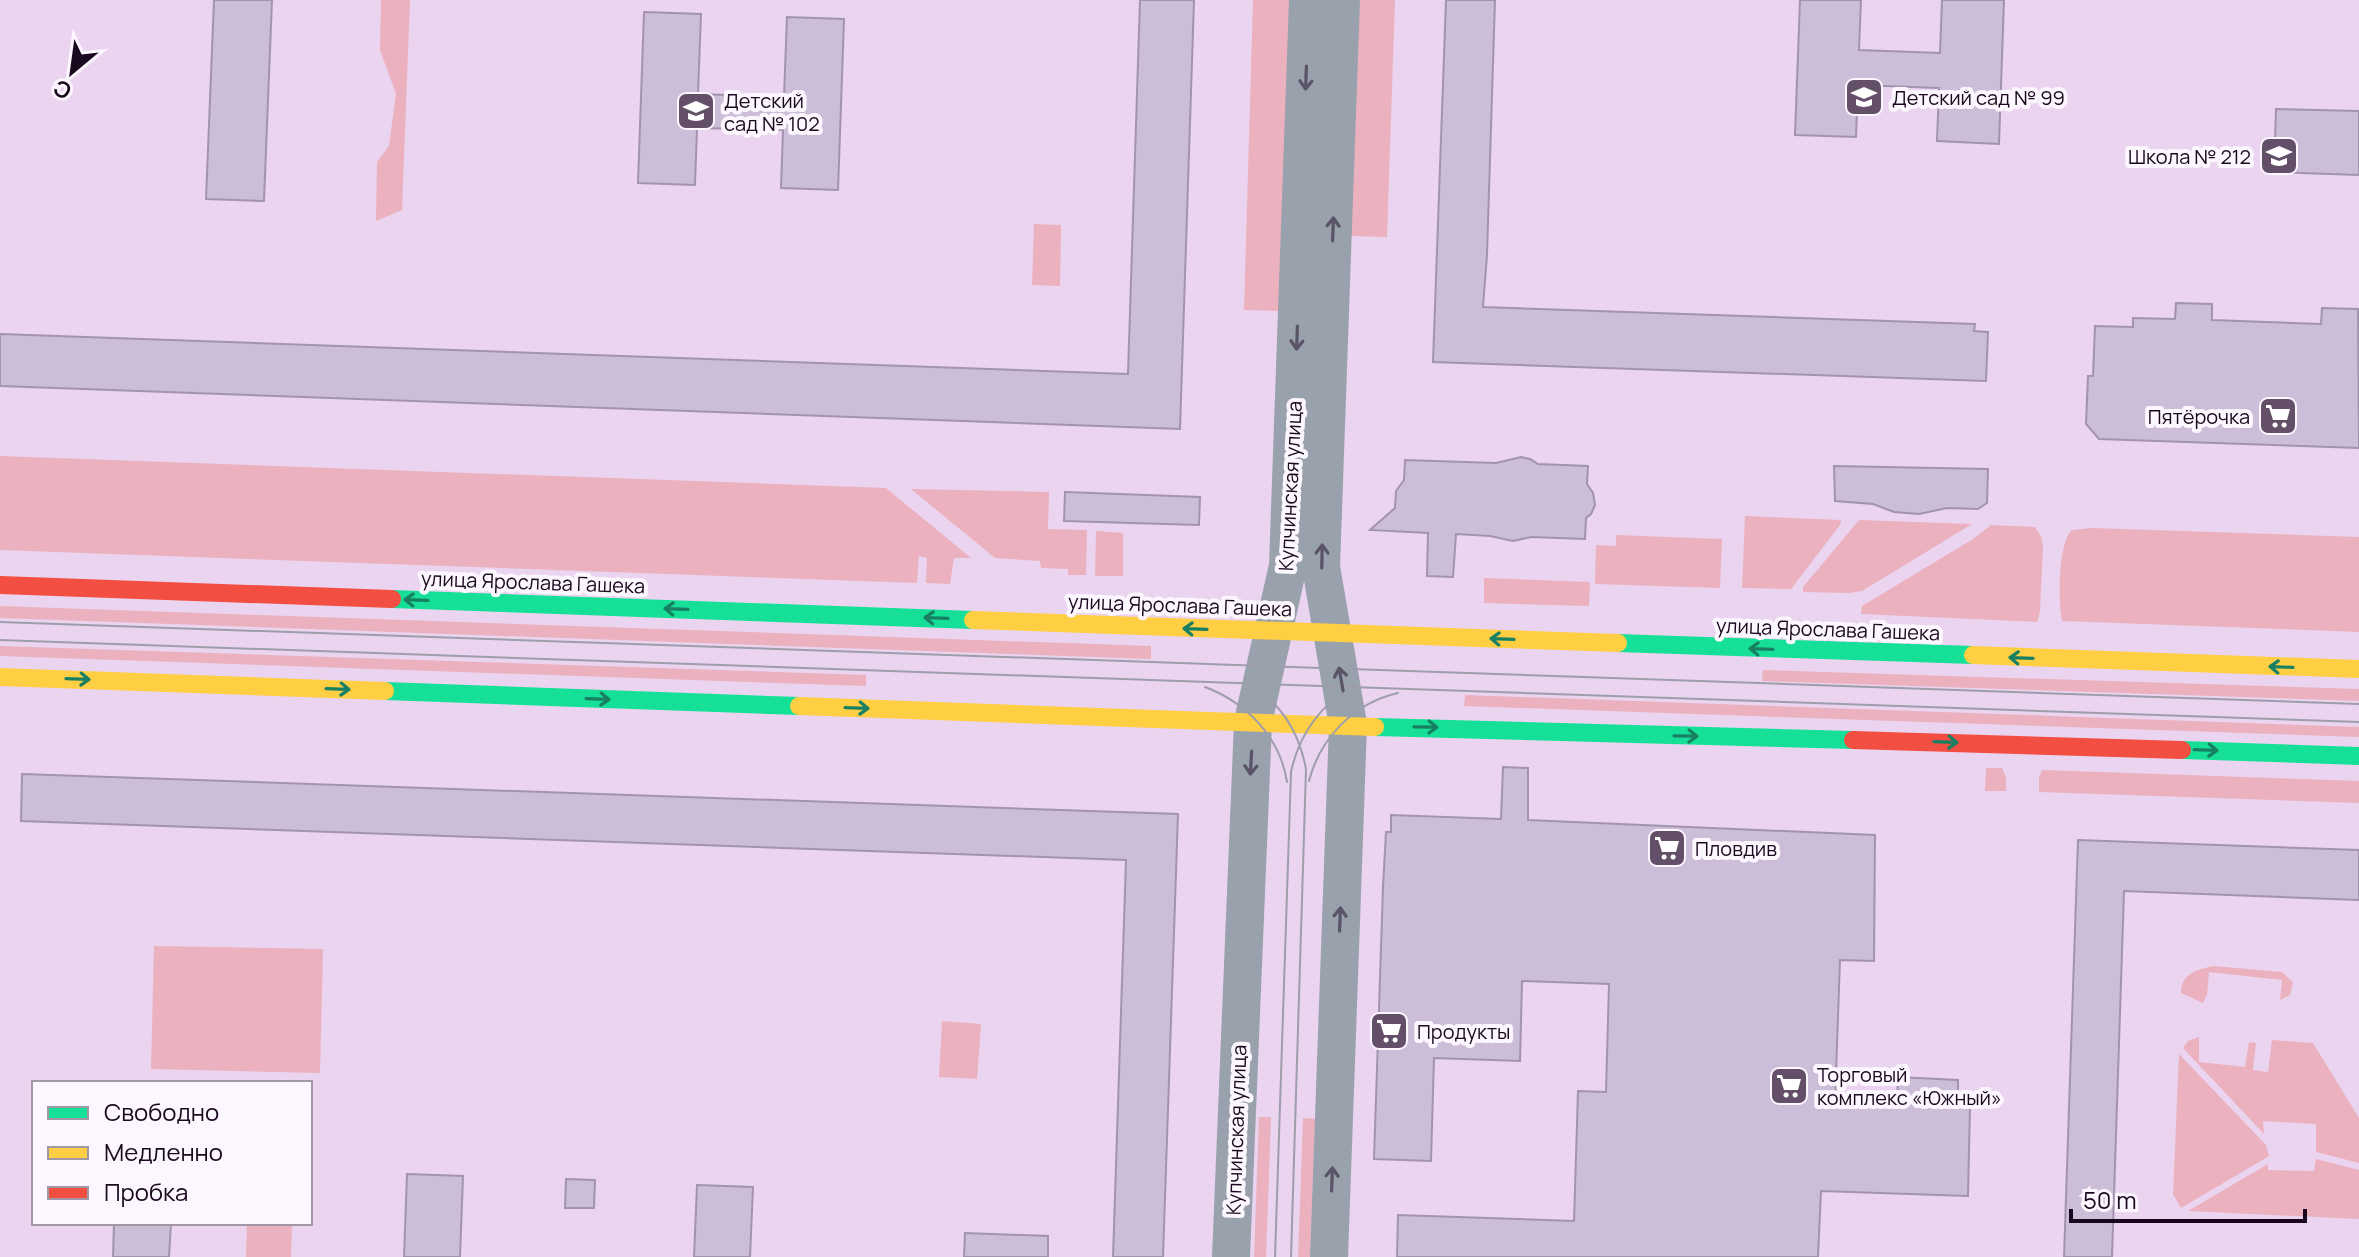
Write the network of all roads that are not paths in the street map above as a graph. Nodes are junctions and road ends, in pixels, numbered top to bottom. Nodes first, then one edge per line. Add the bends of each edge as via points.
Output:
1 (1308, 0) edge
2 (1341, 0) edge
3 (0, 585) edge
4 (1273, 631) junction
5 (1333, 633) junction
6 (2359, 669) edge
7 (0, 677) edge
8 (1253, 722) junction
9 (1348, 725) junction
10 (2359, 756) edge
11 (1231, 1257) edge
12 (1329, 1257) edge

1 -> 4 street, Купчинская улица via 1288,566
5 -> 2 street, Купчинская улица via 1321,567
4 -> 3 street, улица Ярослава Гашека
4 - 5 street, улица Ярослава Гашека
4 - 8 street, Купчинская улица
6 -> 5 street, улица Ярослава Гашека
9 -> 5 street, Купчинская улица
7 -> 8 street
8 - 9 street
8 -> 11 street, Купчинская улица
9 -> 10 street
12 -> 9 street, Купчинская улица

